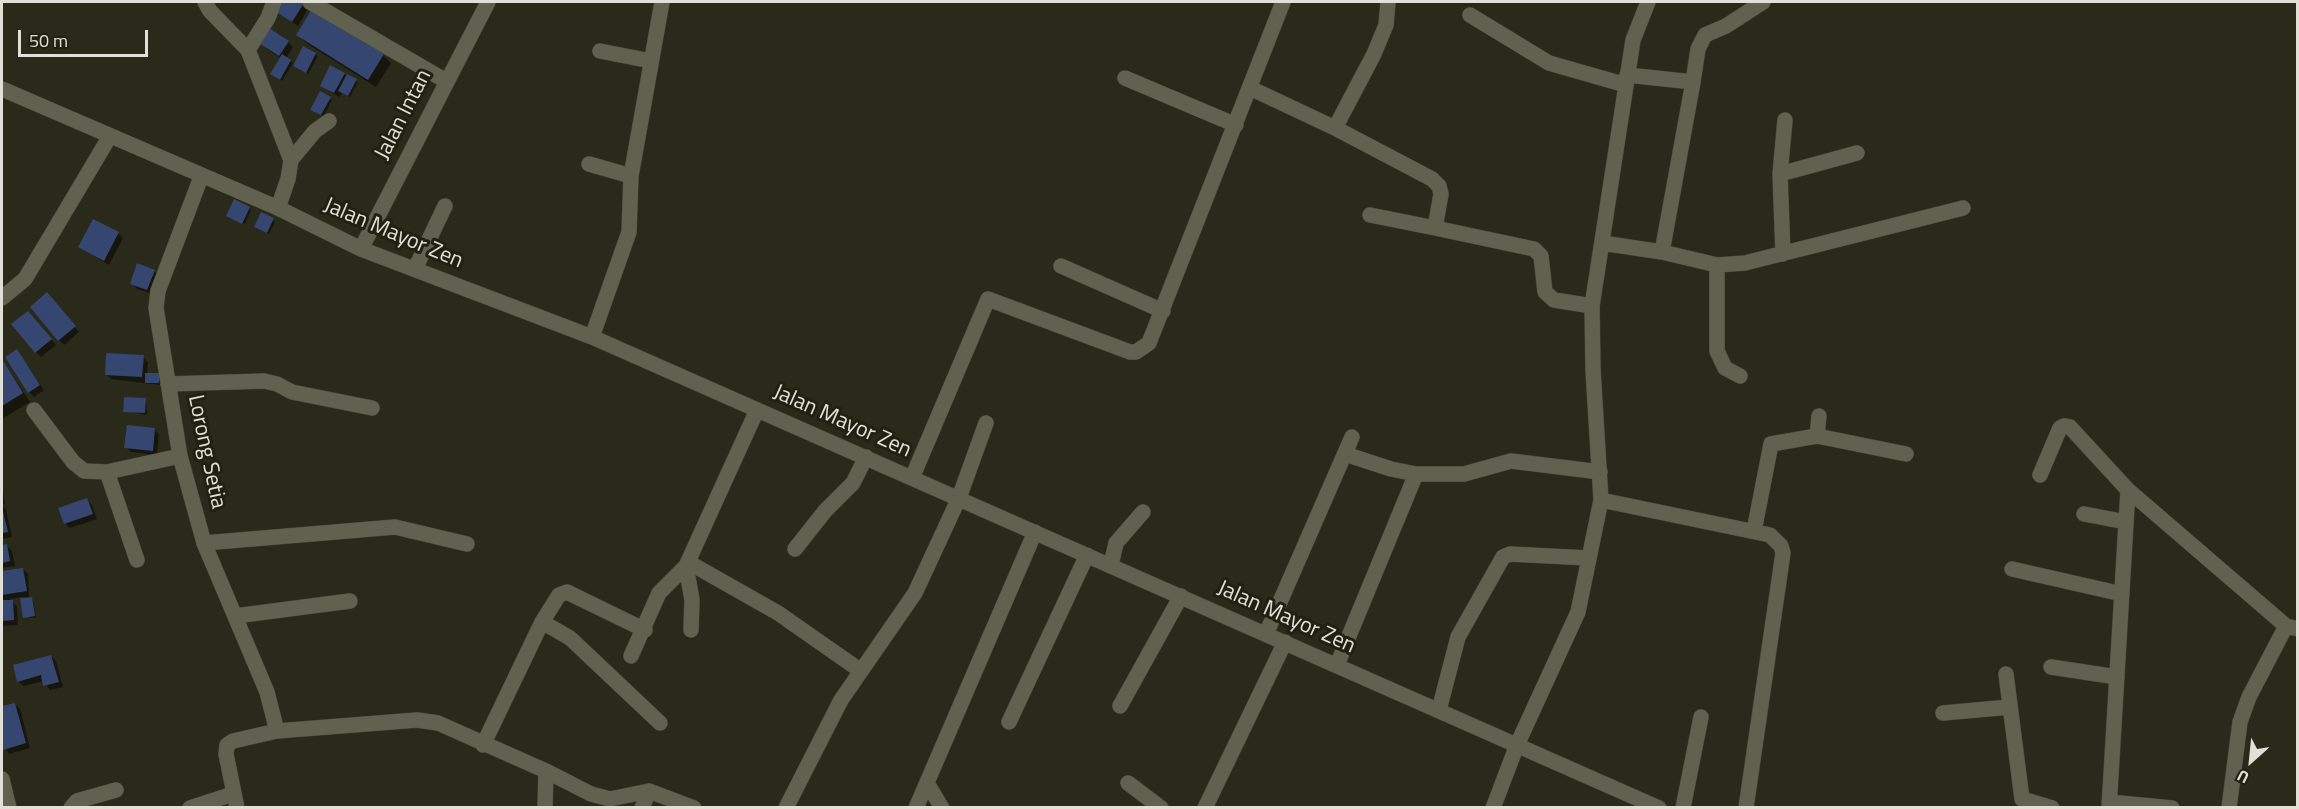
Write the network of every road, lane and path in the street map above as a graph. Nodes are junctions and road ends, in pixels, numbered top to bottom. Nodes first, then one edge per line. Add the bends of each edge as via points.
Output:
1 (205, 2) edge
2 (274, 2) edge
3 (310, 2) edge
4 (488, 2) edge
5 (662, 2) edge
6 (1283, 2) edge
7 (1388, 2) edge
8 (1648, 2) edge
9 (1764, 2) edge
10 (1470, 15) dead end
11 (248, 50) junction
12 (600, 51) dead end
13 (651, 61) junction
14 (1125, 78) dead end
15 (1627, 80) junction
16 (446, 81) junction
17 (1693, 82) junction
18 (1250, 88) junction
19 (2, 89) edge
20 (1785, 120) dead end
21 (329, 121) dead end
22 (1236, 125) junction
23 (1335, 128) junction
24 (110, 136) junction
25 (1857, 153) dead end
26 (291, 160) junction
27 (589, 164) dead end
28 (1780, 174) junction
29 (631, 176) junction
30 (201, 177) junction
31 (445, 206) dead end
32 (278, 208) junction
33 (1964, 208) dead end
34 (1370, 215) dead end
35 (1435, 228) junction
36 (1602, 243) junction
37 (361, 249) junction
38 (1662, 252) junction
39 (1783, 254) junction
40 (1718, 265) junction
41 (1061, 266) dead end
42 (414, 269) junction
43 (2, 298) edge
44 (1592, 306) junction
45 (1163, 311) junction
46 (592, 337) junction
47 (1740, 376) dead end
48 (168, 384) junction
49 (372, 408) dead end
50 (34, 410) dead end
51 (757, 410) junction
52 (1820, 416) dead end
53 (986, 423) dead end
54 (1817, 436) junction
55 (1352, 437) dead end
56 (1345, 454) junction
57 (1906, 454) dead end
58 (180, 456) junction
59 (866, 457) junction
60 (106, 472) junction
61 (1600, 472) junction
62 (1416, 474) junction
63 (2040, 475) dead end
64 (912, 478) junction
65 (2128, 490) junction
66 (959, 498) junction
67 (1601, 500) junction
68 (1143, 512) dead end
69 (2084, 514) dead end
70 (2126, 522) junction
71 (1754, 531) junction
72 (1035, 532) junction
73 (204, 543) junction
74 (467, 544) dead end
75 (795, 549) dead end
76 (1087, 555) junction
77 (1589, 558) junction
78 (137, 561) dead end
79 (687, 564) junction
80 (1111, 565) junction
81 (2012, 569) dead end
82 (2122, 594) junction
83 (1181, 596) junction
84 (350, 601) dead end
85 (235, 616) junction
86 (542, 622) junction
87 (2292, 628) edge
88 (645, 630) junction
89 (691, 630) dead end
90 (1266, 634) junction
91 (1285, 642) junction
92 (631, 656) dead end
93 (1337, 665) junction
94 (2051, 667) dead end
95 (861, 671) junction
96 (2006, 674) dead end
97 (2117, 677) junction
98 (1120, 706) dead end
99 (2010, 707) junction
100 (1439, 710) junction
101 (1943, 714) dead end
102 (1701, 717) dead end
103 (1009, 722) dead end
104 (660, 723) dead end
105 (277, 731) junction
106 (483, 745) junction
107 (1517, 745) junction
108 (546, 771) junction
109 (2, 779) edge
110 (927, 783) junction
111 (1128, 783) dead end
112 (116, 790) dead end
113 (650, 791) junction
114 (235, 801) edge
115 (2109, 805) edge
116 (9, 807) edge
117 (71, 807) edge
118 (190, 807) edge
119 (545, 807) edge
120 (642, 807) edge
121 (694, 807) edge
122 (786, 807) edge
123 (916, 807) edge
124 (942, 807) edge
125 (1161, 807) edge
126 (1205, 807) edge
127 (1493, 807) edge
128 (1659, 807) edge
129 (1683, 807) edge
130 (1746, 807) edge
131 (2052, 807) edge
132 (2172, 807) edge
133 (2229, 807) edge

1 - 11 street
2 - 11 street
3 - 16 street
4 - 16 street, Jalan Intan
5 - 13 street
6 - 18 street
7 - 23 street via 1386,25 1374,54
8 - 15 street via 1633,40
9 - 17 street via 1705,35 1698,49
10 - 15 street via 1549,63
11 - 26 street
12 - 13 street
13 - 29 street
14 - 22 street
15 - 17 street
15 - 36 street
16 - 37 street, Jalan Intan
17 - 38 street
18 - 22 street
18 - 23 street
19 - 24 street, Jalan Mayor Zen
20 - 28 street
21 - 26 street via 315,131
22 - 45 street
23 - 35 street via 1439,186
24 - 30 street, Jalan Mayor Zen
24 - 43 street via 25,279
25 - 28 street
26 - 32 street
27 - 29 street
28 - 39 street
29 - 46 street via 629,232
30 - 32 street, Jalan Mayor Zen
30 - 48 street, Lorong Setia via 158,291 156,308
31 - 42 street
32 - 37 street, Jalan Mayor Zen
33 - 39 street
34 - 35 street
35 - 44 street via 1534,249 1542,256 1545,292 1554,300
36 - 38 street
36 - 44 street
37 - 42 street, Jalan Mayor Zen
38 - 40 street
39 - 40 street
40 - 47 street via 1717,351 1725,368
41 - 45 street
42 - 46 street, Jalan Mayor Zen
44 - 61 street
45 - 64 street via 1149,343 1136,352 988,299
46 - 51 street, Jalan Mayor Zen
48 - 49 street via 264,381 292,392
48 - 58 street, Lorong Setia
50 - 60 street via 73,462 84,471
51 - 59 street, Jalan Mayor Zen
51 - 79 street
52 - 54 street
53 - 66 street
54 - 57 street
54 - 71 street via 1771,444
55 - 56 street
56 - 62 street
56 - 90 street
58 - 60 street
58 - 73 street, Lorong Setia
59 - 64 street, Jalan Mayor Zen
59 - 75 street via 853,483
60 - 78 street
61 - 62 street via 1511,461 1464,474
61 - 67 street
62 - 93 street
63 - 65 street via 2064,426 2077,432
64 - 66 street, Jalan Mayor Zen
65 - 70 street
65 - 87 street
66 - 72 street, Jalan Mayor Zen
66 - 95 street via 915,593
67 - 71 street
67 - 77 street
68 - 80 street via 1116,543
69 - 70 street
70 - 82 street
71 - 130 street via 1777,539 1783,553
72 - 76 street, Jalan Mayor Zen
72 - 110 street
73 - 74 street via 395,527
73 - 85 street, Lorong Setia
76 - 80 street, Jalan Mayor Zen
76 - 103 street
77 - 100 street via 1510,554 1503,557 1458,637
77 - 107 street via 1578,612
79 - 88 street via 659,593
79 - 89 street
79 - 95 street via 778,614
80 - 83 street, Jalan Mayor Zen
81 - 82 street
82 - 97 street
83 - 90 street, Jalan Mayor Zen
83 - 98 street
84 - 85 street
85 - 105 street, Lorong Setia via 267,692
86 - 88 street via 559,595 567,592
86 - 104 street via 570,638
86 - 106 street
87 - 133 street via 2249,697 2240,722
88 - 92 street
90 - 91 street, Jalan Mayor Zen
91 - 93 street, Jalan Mayor Zen
91 - 126 street
93 - 100 street, Jalan Mayor Zen
94 - 97 street
95 - 122 street via 841,700
96 - 99 street
97 - 115 street
99 - 101 street
99 - 131 street via 2022,800
100 - 107 street, Jalan Mayor Zen
102 - 129 street
105 - 106 street via 417,720 438,723
105 - 114 street via 227,745
106 - 108 street
107 - 127 street
107 - 128 street, Jalan Mayor Zen
108 - 113 street via 591,794 610,799
108 - 119 street
109 - 116 street
110 - 123 street
110 - 124 street
111 - 125 street
112 - 117 street via 77,801
113 - 120 street
113 - 121 street
114 - 118 street
115 - 132 street

